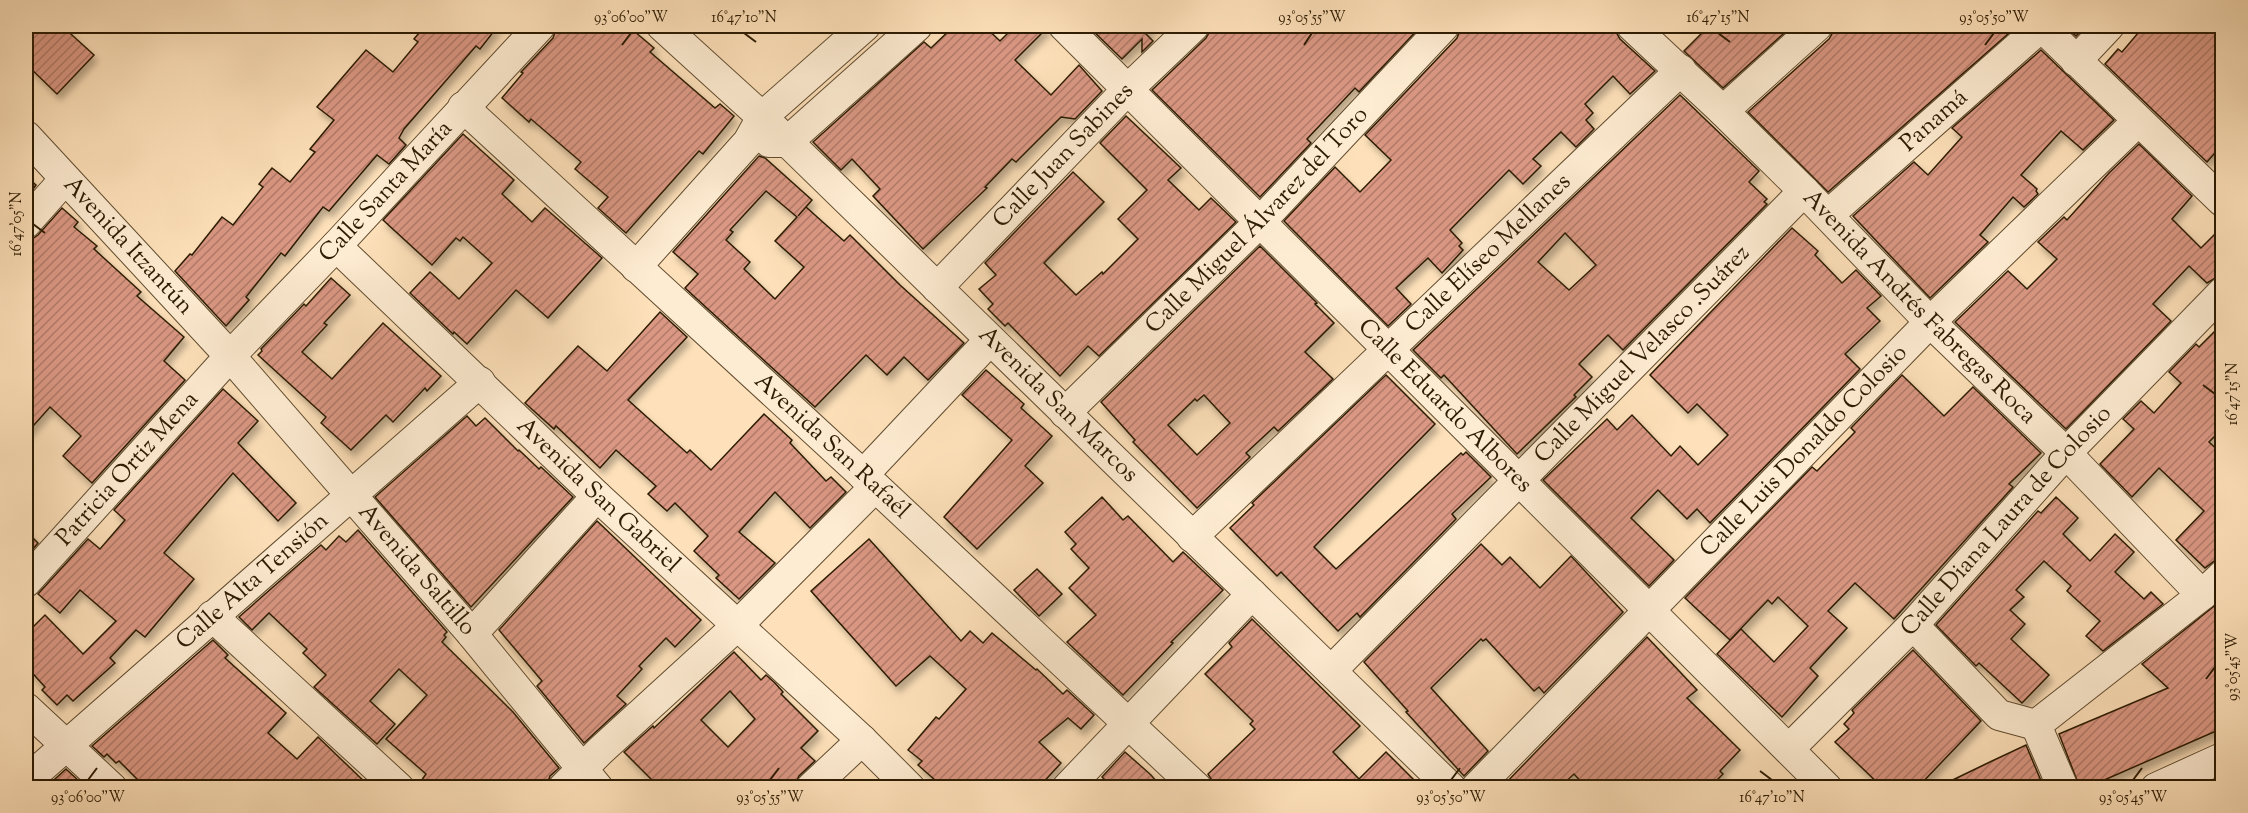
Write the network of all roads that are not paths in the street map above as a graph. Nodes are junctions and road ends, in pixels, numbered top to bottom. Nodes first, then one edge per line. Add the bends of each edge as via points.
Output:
1 (540, 26) edge
2 (662, 26) edge
3 (865, 26) edge
4 (917, 26) edge
5 (1064, 26) edge
6 (1194, 26) edge
7 (1444, 26) edge
8 (1632, 26) edge
9 (1817, 26) edge
10 (2042, 26) edge
11 (2109, 26) edge
12 (2076, 61) junction
13 (1681, 70) junction
14 (1128, 89) junction
15 (463, 107) junction
16 (1723, 111) junction
17 (2138, 122) junction
18 (755, 129) junction
19 (26, 136) edge
20 (787, 142) junction
21 (65, 179) junction
22 (2217, 186) edge
23 (1804, 191) junction
24 (1828, 215) junction
25 (1260, 222) junction
26 (26, 223) edge
27 (336, 246) junction
28 (636, 267) junction
29 (937, 288) junction
30 (2223, 293) edge
31 (1930, 322) junction
32 (990, 340) junction
33 (1389, 350) junction
34 (230, 356) junction
35 (480, 382) junction
36 (1065, 413) junction
37 (2066, 453) junction
38 (869, 481) junction
39 (1519, 481) junction
40 (350, 495) junction
41 (597, 496) junction
42 (1192, 537) junction
43 (26, 582) edge
44 (2212, 585) edge
45 (1252, 594) junction
46 (1649, 610) junction
47 (212, 616) junction
48 (738, 625) junction
49 (1913, 625) junction
50 (472, 634) junction
51 (1331, 671) junction
52 (26, 708) edge
53 (1128, 723) junction
54 (2036, 725) junction
55 (862, 740) junction
56 (65, 745) junction
57 (1789, 749) junction
58 (2223, 758) edge
59 (581, 781) edge
60 (26, 782) edge
61 (112, 788) edge
62 (399, 788) edge
63 (811, 788) edge
64 (910, 788) edge
65 (1067, 788) edge
66 (1197, 788) edge
67 (1451, 788) edge
68 (1476, 788) edge
69 (1827, 788) edge
70 (2063, 788) edge
71 (2156, 788) edge

1 - 15 street, Calle Santa María
2 - 18 street, Avenida San Marcos
3 - 18 street
4 - 20 street
5 - 14 street, Calle Eduardo Albores
6 - 14 street, Calle Juan Sabines
7 - 25 street, Calle Miguel Álvarez del Toro
8 - 13 street, Avenida Andrés Fabregas Roca
9 - 16 street
10 - 12 street
10 - 24 street, Panamá
11 - 12 street
12 - 17 street
13 - 16 street, Avenida Andrés Fabregas Roca
13 - 33 street, Calle Elíseo Mellanes
14 - 25 street, Calle Eduardo Albores
14 - 29 street, Calle Juan Sabines
15 - 27 street, Calle Santa María
15 - 28 street, Avenida San Rafaél
16 - 23 street, Avenida Andrés Fabregas Roca
17 - 22 street
17 - 31 street, Calle Luis Donaldo Colosio
18 - 20 street, Avenida San Marcos
18 - 28 street
19 - 21 street, Avenida Itzantún
20 - 29 street, Avenida San Marcos
21 - 26 street
21 - 34 street, Avenida Itzantún
23 - 24 street, Avenida Andrés Fabregas Roca
23 - 39 street, Calle Miguel Velasco .Suárez
24 - 31 street, Avenida Andrés Fabregas Roca
25 - 33 street, Calle Eduardo Albores
25 - 36 street, Calle Miguel Álvarez del Toro
27 - 34 street, Calle Santa María
27 - 35 street, Avenida San Gabriel
28 - 38 street, Avenida San Rafaél
29 - 32 street, Avenida San Marcos
30 - 37 street, Calle Diana Laura de Colosio
31 - 37 street, Avenida Andrés Fabregas Roca
31 - 46 street, Calle Luis Donaldo Colosio
32 - 36 street, Avenida San Marcos
32 - 38 street
33 - 39 street, Calle Eduardo Albores
33 - 42 street, Calle Elíseo Mellanes
34 - 40 street, Avenida Saltillo
34 - 43 street, Patricia Ortiz Mena
35 - 40 street, Calle Alta Tensión
35 - 41 street, Avenida San Gabriel
36 - 42 street, Avenida San Marcos
37 - 44 street, Avenida Andrés Fabregas Roca
37 - 49 street, Calle Diana Laura de Colosio
38 - 48 street
38 - 53 street, Avenida San Rafaél
39 - 46 street, Calle Eduardo Albores
39 - 51 street, Calle Miguel Velasco .Suárez
40 - 47 street, Calle Alta Tensión
40 - 50 street, Avenida Saltillo
41 - 48 street, Avenida San Gabriel
41 - 50 street
42 - 45 street, Avenida San Marcos
44 - 54 street
45 - 51 street, Avenida San Marcos
45 - 53 street
46 - 57 street, Calle Eduardo Albores
46 - 68 street, Calle Luis Donaldo Colosio
47 - 56 street, Calle Alta Tensión
47 - 62 street
48 - 55 street, Avenida San Gabriel
48 - 59 street
49 - 54 street via 1999,715
49 - 57 street, Calle Diana Laura de Colosio
50 - 59 street, Avenida Saltillo
51 - 67 street, Avenida San Marcos
52 - 56 street
53 - 65 street
53 - 66 street, Avenida San Rafaél
54 - 70 street
55 - 63 street
55 - 64 street, Avenida San Gabriel
56 - 60 street, Calle Alta Tensión
56 - 61 street
57 - 69 street, Calle Eduardo Albores
58 - 71 street

